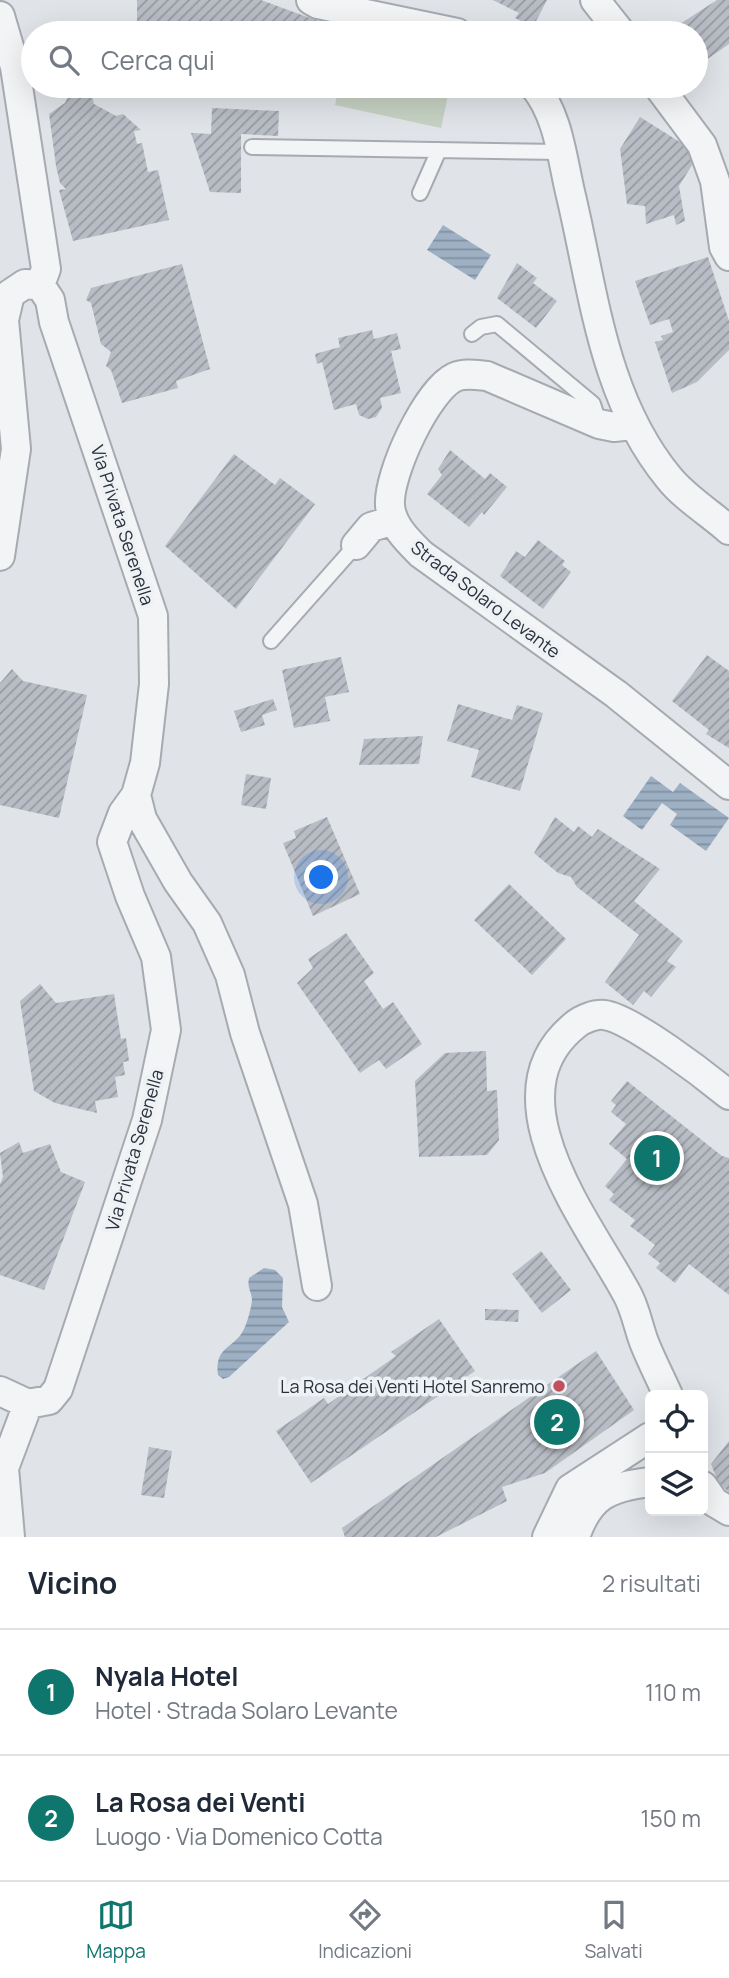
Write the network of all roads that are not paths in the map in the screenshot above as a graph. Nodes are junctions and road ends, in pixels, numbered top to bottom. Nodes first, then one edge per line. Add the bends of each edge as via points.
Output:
1 (312, 0) edge
2 (595, 0) edge
3 (0, 16) edge
4 (399, 21) edge
5 (612, 21) edge
6 (540, 98) edge
7 (667, 98) edge
8 (252, 147) dead end
9 (439, 150) junction
10 (561, 152) junction
11 (420, 193) dead end
12 (729, 256) edge
13 (38, 284) junction
14 (472, 334) dead end
15 (599, 424) junction
16 (632, 425) junction
17 (394, 520) junction
18 (729, 530) edge
19 (356, 545) joint
20 (0, 555) edge
21 (271, 641) dead end
22 (729, 785) edge
23 (135, 795) junction
24 (729, 1095) edge
25 (317, 1286) dead end
26 (666, 1390) edge
27 (0, 1391) edge
28 (27, 1404) junction
29 (645, 1440) edge
30 (645, 1483) edge
31 (708, 1493) edge
32 (729, 1511) edge
33 (9, 1537) edge
34 (547, 1537) edge
35 (575, 1537) edge

1 - 4 street
2 - 5 street
3 - 13 street, Via Privata Serenella via 15,68 46,269
6 - 10 street via 556,129
7 - 12 street via 702,145 715,181
8 - 9 lane
9 - 10 lane
9 - 11 lane
10 - 16 street via 599,324
13 - 20 street via 25,284 10,294 4,320 16,449
13 - 23 street, Via Privata Serenella via 50,300 153,616 154,684 145,763
14 - 15 lane via 497,324 593,404
15 - 16 street
15 - 17 street via 487,376 454,378 429,401 408,444 391,488 389,506
16 - 18 street via 670,480
17 - 19 street via 371,527
17 - 22 street, Strada Solaro Levante via 421,554 616,694
19 - 21 lane
23 - 25 street via 142,820 207,923 230,975 245,1034 303,1204
23 - 28 street, Via Privata Serenella via 112,842 156,957 166,1030 147,1120 69,1364 49,1401
24 - 26 street via 631,1026 604,1015 582,1019 564,1034 543,1079 546,1139 558,1174 628,1295
27 - 28 street
28 - 33 street via 4,1468
29 - 34 street via 570,1489
30 - 35 street via 621,1486 594,1501 583,1513
31 - 32 street

